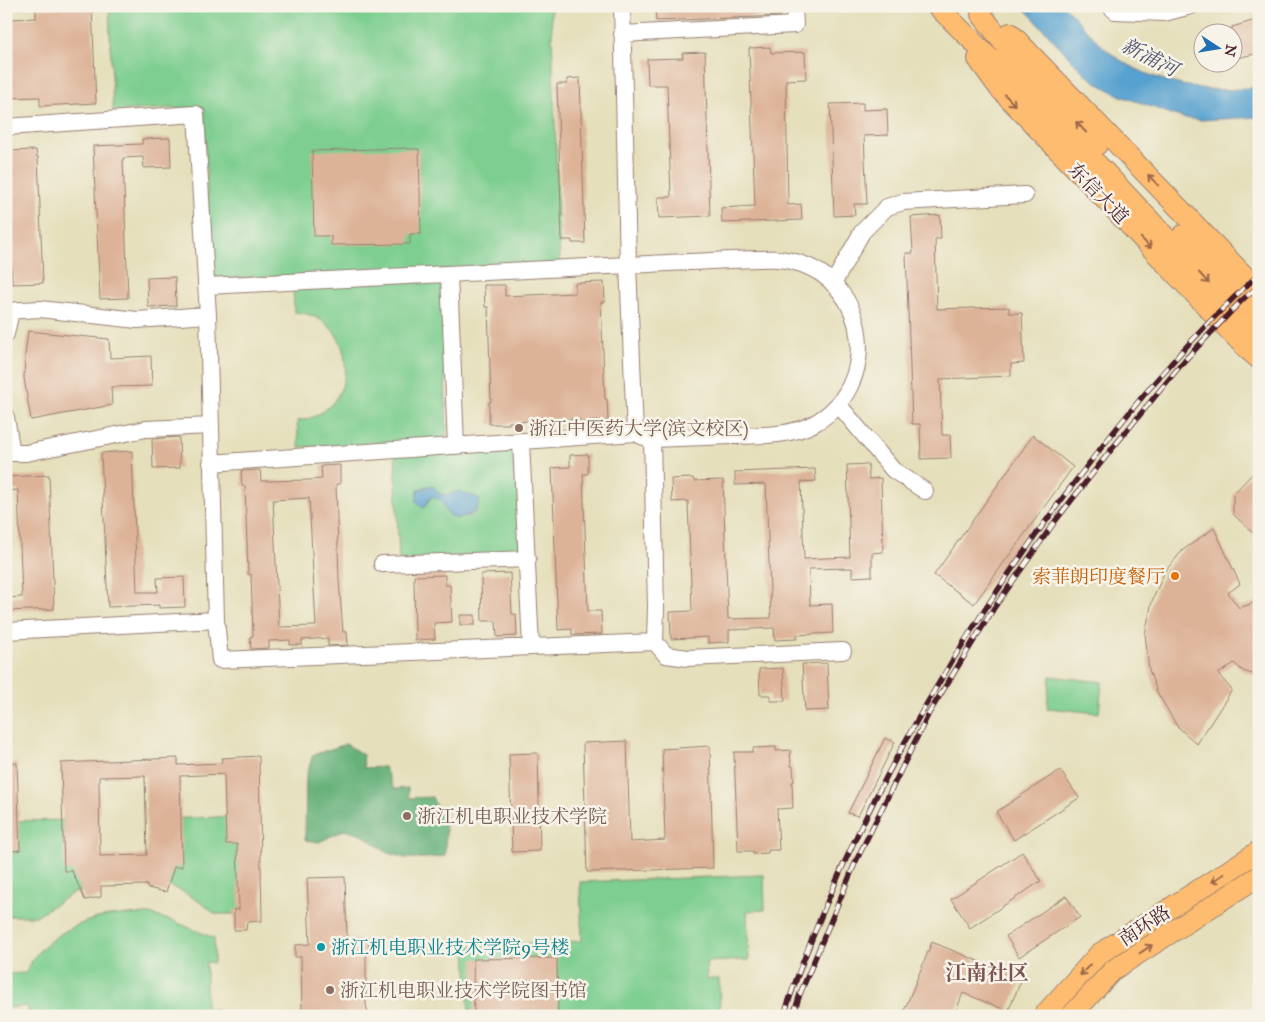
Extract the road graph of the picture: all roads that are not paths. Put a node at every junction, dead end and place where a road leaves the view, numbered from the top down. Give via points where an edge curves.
1 (622, 6) edge
2 (794, 6) edge
3 (1110, 6) edge
4 (1191, 6) edge
5 (977, 10) edge
6 (943, 12) edge
7 (622, 34) junction
8 (6, 127) edge
9 (1025, 196) dead end
10 (628, 265) junction
11 (449, 274) junction
12 (833, 284) junction
13 (206, 286) junction
14 (1259, 291) edge
15 (9, 311) edge
16 (208, 315) junction
17 (1259, 315) edge
18 (6, 334) edge
19 (1259, 337) edge
20 (1259, 359) edge
21 (838, 404) junction
22 (6, 417) edge
23 (210, 426) junction
24 (635, 433) junction
25 (652, 439) junction
26 (521, 442) junction
27 (456, 446) junction
28 (9, 453) edge
29 (211, 464) junction
30 (925, 491) dead end
31 (528, 559) junction
32 (382, 564) dead end
33 (216, 620) junction
34 (6, 630) edge
35 (655, 642) junction
36 (531, 647) junction
37 (843, 651) dead end
38 (1259, 851) edge
39 (1259, 876) edge
40 (1043, 1016) edge
41 (1071, 1016) edge

1 - 7 street
2 - 7 street via 794,26
3 - 4 street via 1115,11 1164,13
14 -> 5 main road, 东信大道 via 1009,32
17 -> 5 main road, 东信大道 via 1015,58
6 -> 19 main road, 东信大道 via 1104,171
6 -> 20 main road, 东信大道 via 998,88
7 - 10 street
8 - 13 street via 196,114
9 - 12 street via 903,202 887,207 862,232
10 - 11 street
10 - 12 street via 782,259 807,266
10 - 24 street
11 - 13 street
11 - 27 street
12 - 21 street via 852,311 859,336 854,375
13 - 16 street
15 - 16 street via 40,309 137,320
15 - 18 street
16 - 23 street
21 - 25 street via 813,424 788,433
21 - 30 street via 893,470
22 - 28 street
23 - 28 street via 146,429 26,453
23 - 29 street
24 - 25 street
24 - 26 street
25 - 35 street
26 - 27 street
26 - 31 street
27 - 29 street
29 - 33 street
31 - 32 street
31 - 36 street
33 - 34 street
33 - 36 street via 220,660
35 - 36 street
35 - 37 street via 666,655 688,658
38 -> 40 main road, 南环路 via 1099,954
41 -> 39 main road, 南环路 via 1113,970

